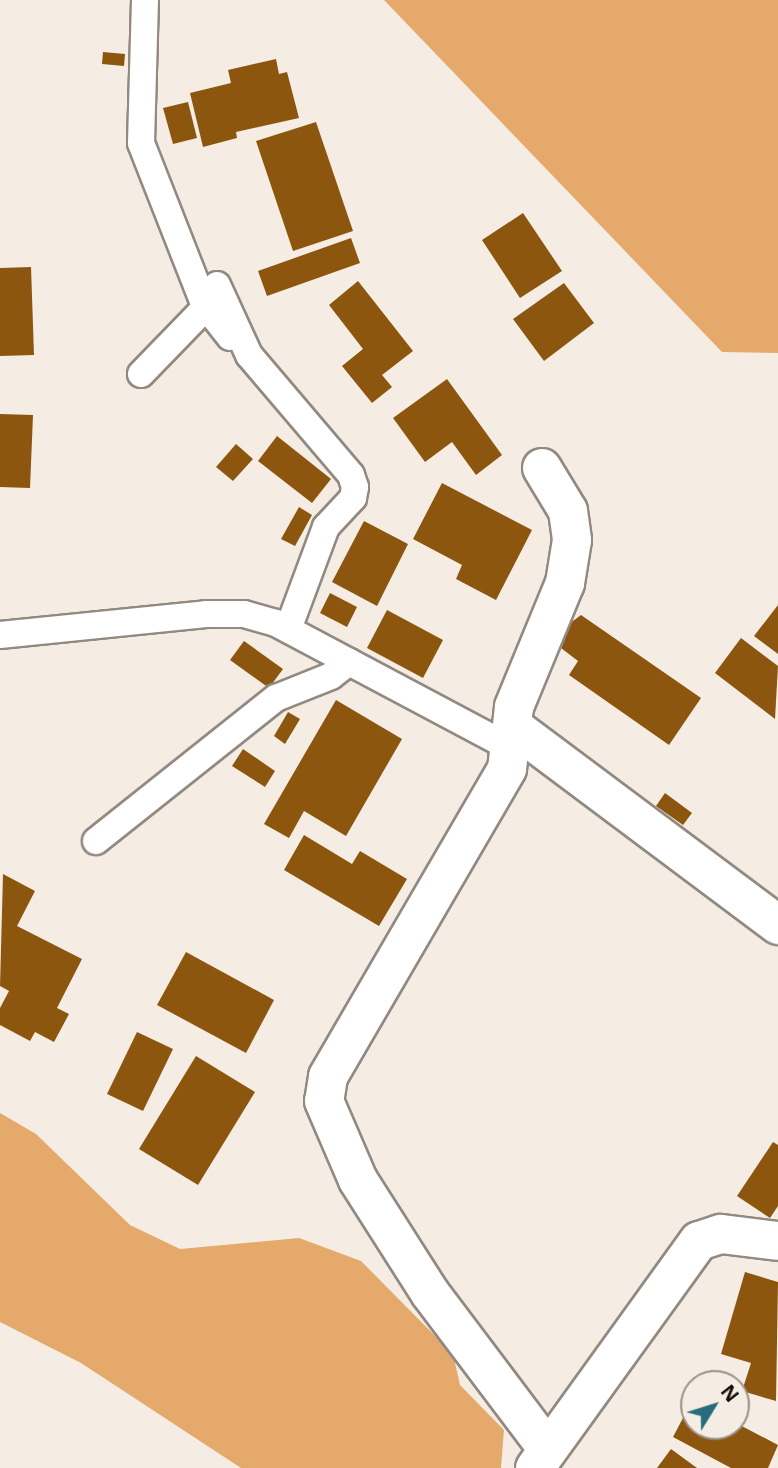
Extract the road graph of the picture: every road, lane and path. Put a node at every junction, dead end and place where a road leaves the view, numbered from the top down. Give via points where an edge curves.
1 (145, 0) edge
2 (212, 296) junction
3 (141, 374) dead end
4 (542, 468) dead end
5 (288, 629) junction
6 (0, 635) edge
7 (349, 662) junction
8 (513, 738) junction
9 (96, 841) dead end
10 (778, 925) edge
11 (778, 1241) edge
12 (541, 1458) edge

1 - 2 lane via 141,144
2 - 3 lane
2 - 5 lane via 249,355 351,475 355,487 353,498 326,527
4 - 8 street via 568,511 572,540 565,583 514,707
5 - 6 lane via 244,614 206,614
5 - 7 lane
7 - 8 lane
7 - 9 lane via 331,676 276,698
8 - 10 street
8 - 12 street via 507,769 328,1077 324,1101 358,1180
11 - 12 street via 721,1234 699,1241

